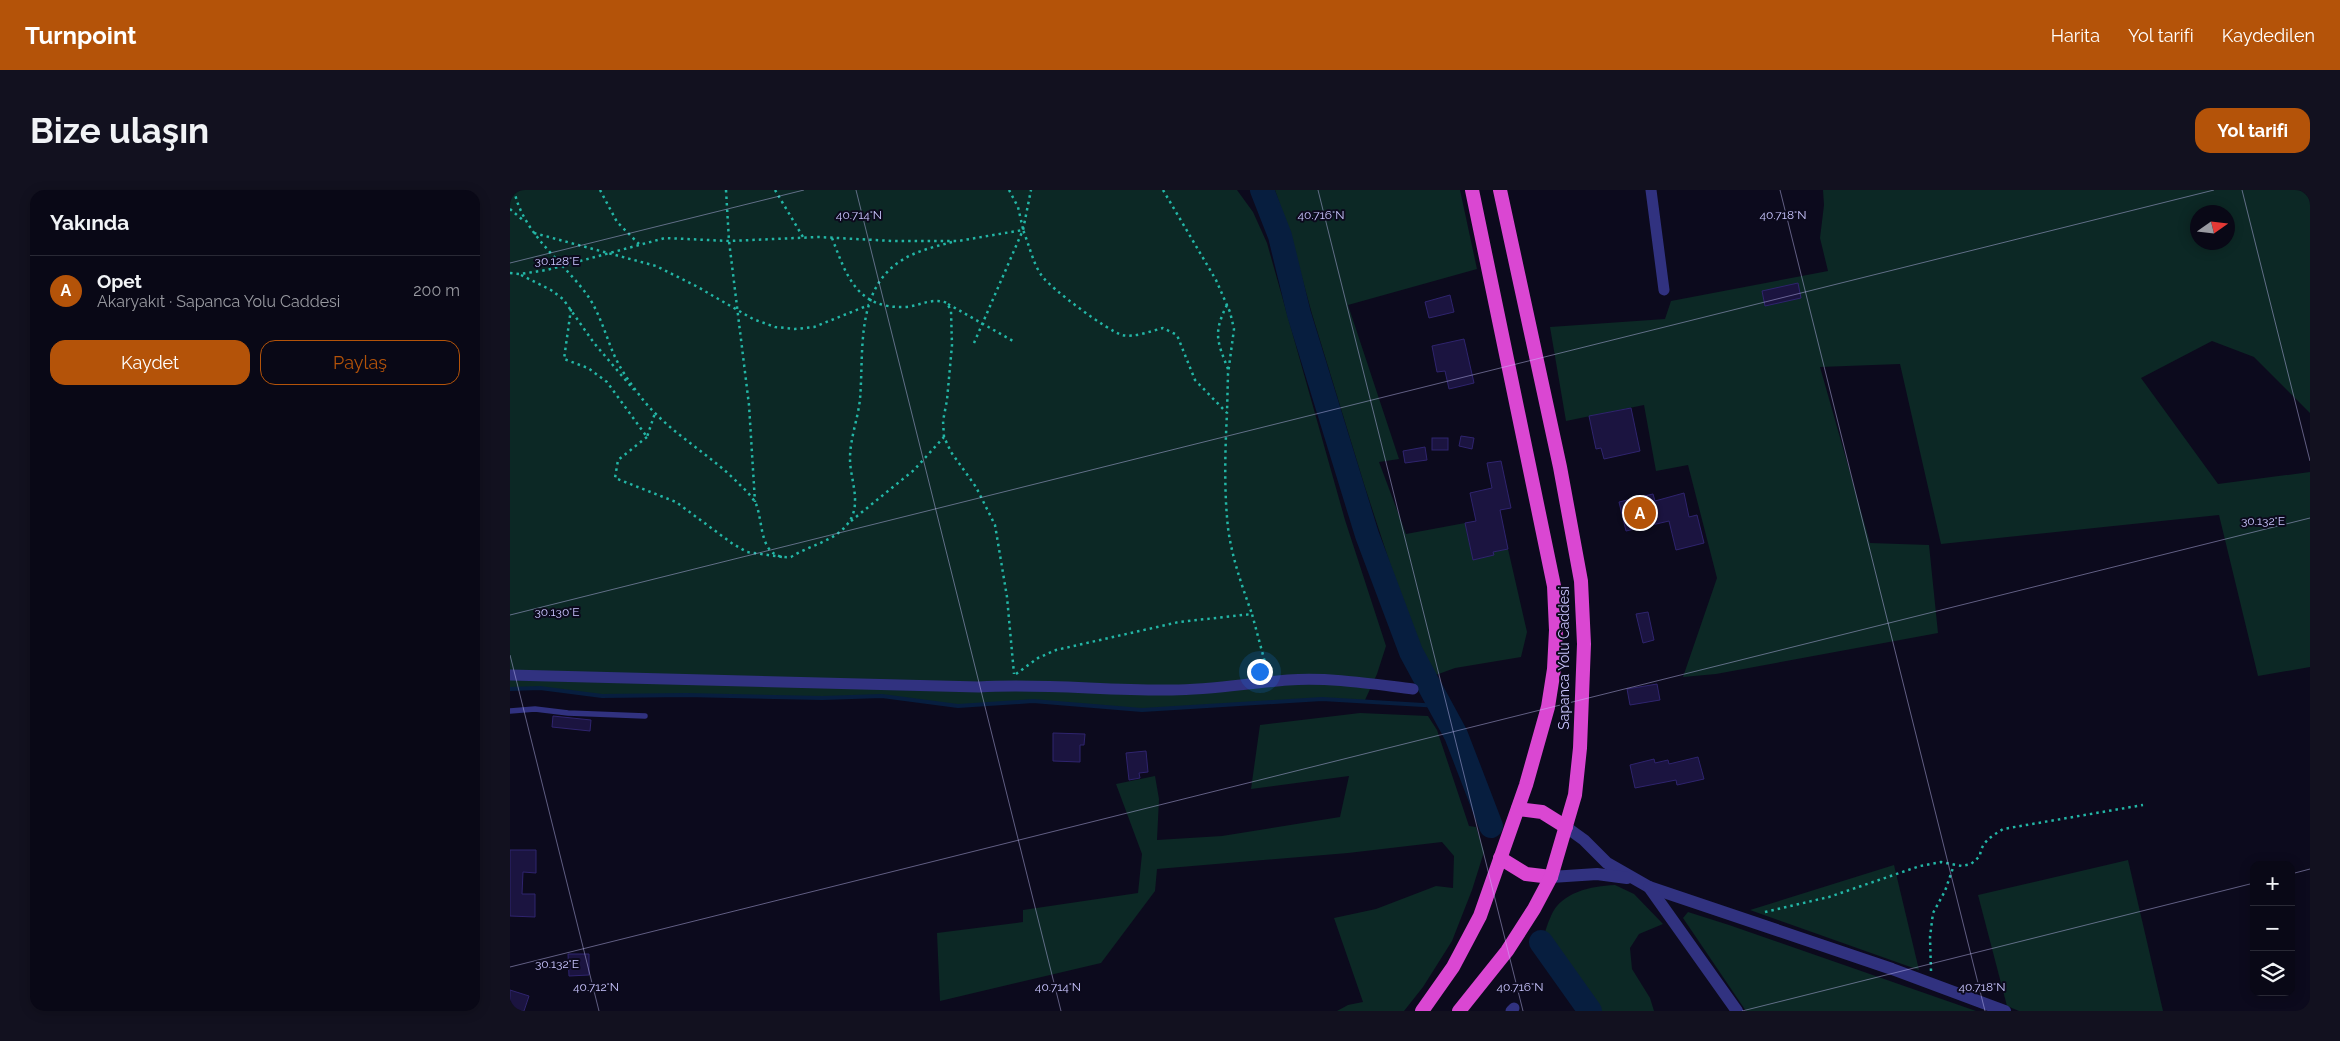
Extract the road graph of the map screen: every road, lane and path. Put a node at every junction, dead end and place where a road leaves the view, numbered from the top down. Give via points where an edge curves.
1 (514, 190) edge
2 (600, 190) edge
3 (726, 190) edge
4 (775, 190) edge
5 (1009, 190) edge
6 (1032, 190) edge
7 (1163, 190) edge
8 (1472, 190) edge
9 (1500, 190) edge
10 (1651, 190) edge
11 (510, 209) edge
12 (526, 223) junction
13 (1023, 230) junction
14 (532, 232) junction
15 (803, 237) junction
16 (832, 238) junction
17 (730, 241) junction
18 (958, 241) junction
19 (639, 244) junction
20 (608, 252) junction
21 (563, 266) junction
22 (520, 274) junction
23 (510, 275) edge
24 (1664, 290) dead end
25 (871, 300) junction
26 (947, 303) junction
27 (869, 305) junction
28 (1227, 305) junction
29 (571, 309) junction
30 (738, 311) junction
31 (983, 324) junction
32 (1012, 341) dead end
33 (974, 343) dead end
34 (1229, 370) junction
35 (644, 401) junction
36 (1227, 413) junction
37 (656, 414) junction
38 (647, 437) junction
39 (944, 437) junction
40 (756, 504) junction
41 (849, 522) junction
42 (785, 557) junction
43 (1252, 614) junction
44 (510, 674) edge
45 (1270, 683) junction
46 (1413, 688) dead end
47 (510, 711) edge
48 (646, 716) dead end
49 (2142, 805) dead end
50 (1518, 809) junction
51 (1566, 828) junction
52 (1500, 858) junction
53 (1954, 865) junction
54 (1551, 877) junction
55 (1632, 878) junction
56 (1649, 887) junction
57 (1739, 918) junction
58 (1932, 984) junction
59 (1422, 1011) edge
60 (1459, 1011) edge
61 (1737, 1011) edge
62 (2004, 1011) edge

1 - 12 path
2 - 19 path via 617,222
3 - 17 path
4 - 15 path
5 - 13 path via 1018,207
6 - 13 path
7 - 28 path via 1216,280
8 - 50 highway, Sapanca Yolu Caddesi via 1554,586 1556,630 1548,708
9 - 51 highway, Sapanca Yolu Caddesi via 1560,466 1581,581 1584,644 1580,748 1575,795
10 - 24 street
11 - 12 path
12 - 14 path
13 - 18 path
13 - 31 path
13 - 36 path via 1042,276 1064,297 1121,335 1131,336 1163,328 1177,335 1195,380
14 - 20 path
14 - 21 path
15 - 16 path
15 - 17 path
16 - 18 path
16 - 25 path via 854,287
17 - 19 path via 665,238
17 - 30 path
18 - 25 path via 912,255 898,263 885,276
19 - 20 path
20 - 21 path
20 - 30 path via 656,266
21 - 22 path
21 - 35 path via 595,307 613,352
22 - 23 path
22 - 29 path via 551,290
25 - 26 path via 904,307 939,300
25 - 27 path
26 - 31 path
26 - 39 path via 951,311 952,345
27 - 30 path via 814,327 795,329 775,327
27 - 41 path via 864,327 859,408 850,459 855,504
28 - 34 path via 1234,329
28 - 34 path via 1216,334
29 - 35 path via 594,343
29 - 38 path via 564,358 588,368 607,382
30 - 40 path
31 - 32 path
31 - 33 path
34 - 36 path
35 - 37 path
36 - 43 path via 1225,494 1228,530 1237,571
37 - 38 path
37 - 40 path via 691,445 724,468
38 - 42 path via 618,460 615,478 676,502 747,552
39 - 41 path via 914,470
39 - 43 path via 976,487 995,525 1007,597 1014,675 1056,650 1179,622
40 - 42 path via 764,541 776,554
41 - 42 path via 836,534 792,557
43 - 45 path
44 - 45 street via 979,687 1031,685 1114,690 1174,690
45 - 46 street via 1332,680
47 - 48 lane via 535,709
49 - 53 path via 2003,829 1981,847 1980,856 1972,864
50 - 51 highway via 1542,812
50 - 52 highway, Sapanca Yolu Caddesi
51 - 54 highway, Sapanca Yolu Caddesi
51 - 55 street via 1584,840 1607,863
52 - 54 highway via 1526,874
52 - 59 highway, Sapanca Yolu Caddesi via 1480,916 1453,967
53 - 57 path via 1941,862 1920,866 1828,897
53 - 58 path via 1933,912 1930,937
54 - 55 street via 1598,874
54 - 60 highway, Sapanca Yolu Caddesi via 1507,950
55 - 56 street
56 - 57 street
56 - 61 street
57 - 58 street
58 - 62 street

